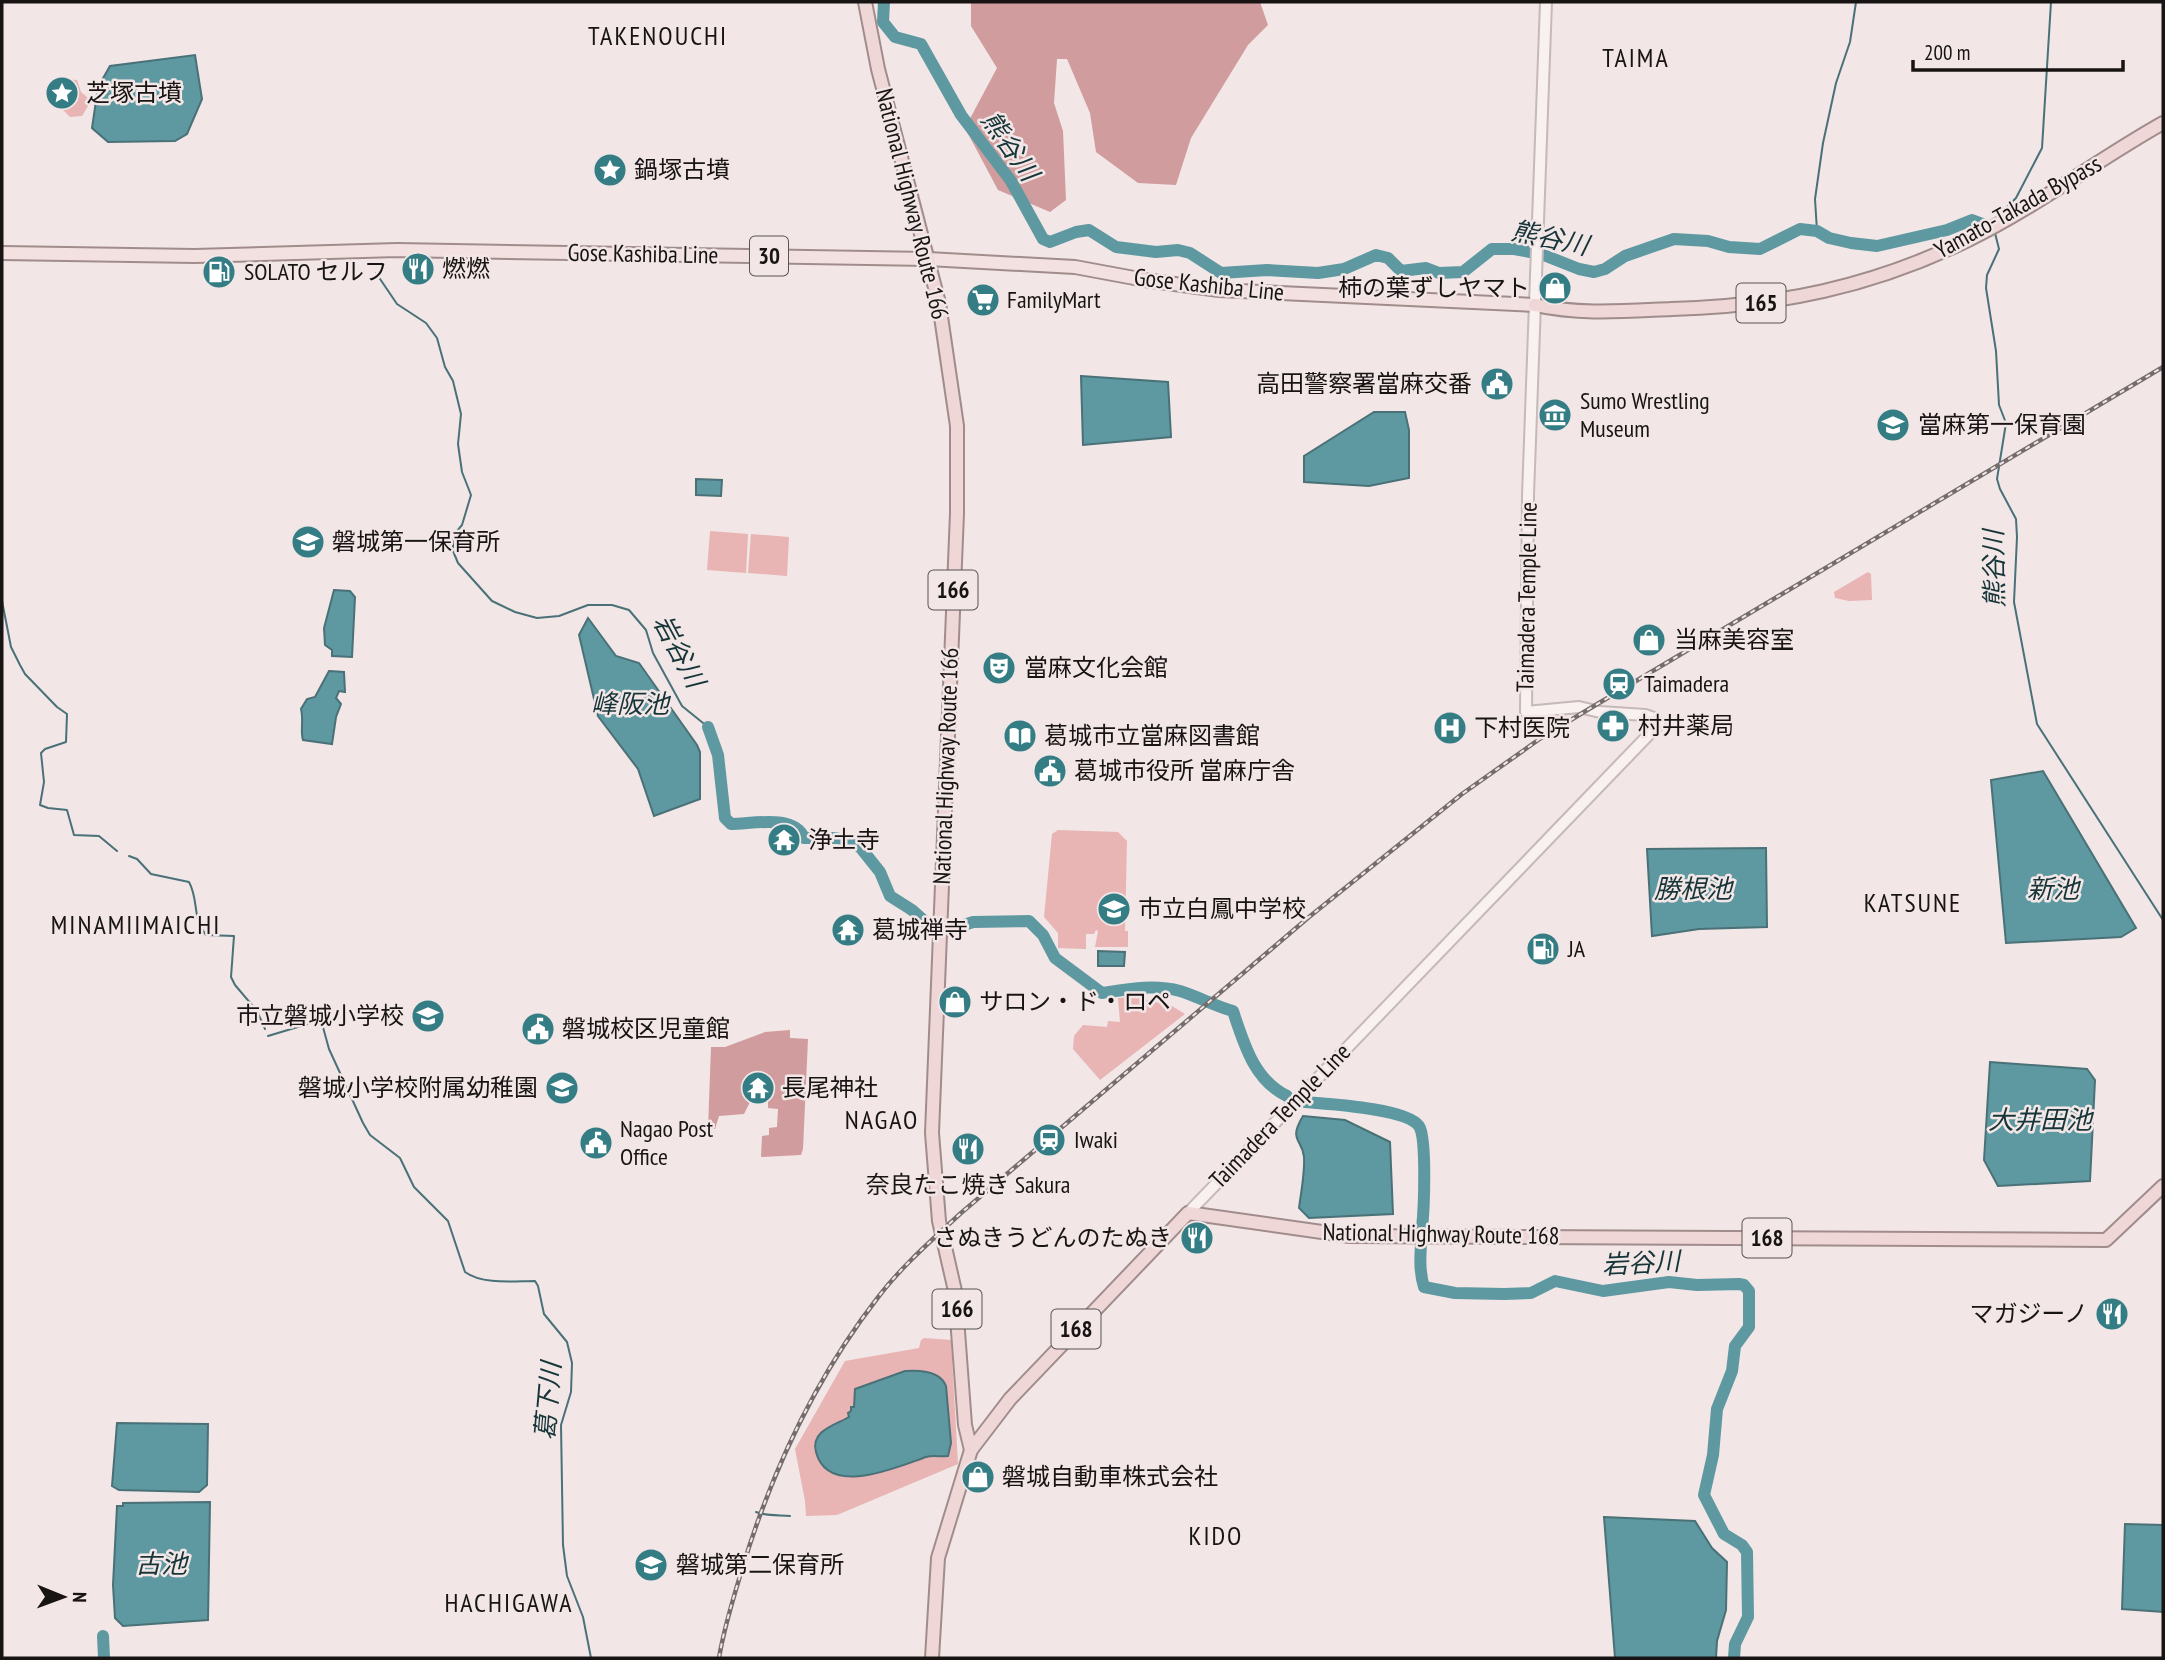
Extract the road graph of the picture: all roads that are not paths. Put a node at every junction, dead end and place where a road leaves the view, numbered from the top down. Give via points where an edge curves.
1 (864, 2) edge
2 (1546, 2) edge
3 (2163, 123) edge
4 (2, 253) edge
5 (928, 259) junction
6 (1535, 305) junction
7 (2163, 1186) edge
8 (1188, 1213) junction
9 (971, 1450) junction
10 (932, 1658) edge

1 - 5 highway, National Highway Route 166 / 166
2 - 6 main road, Taimadera Temple Line
3 - 6 highway, Yamato-Takada Bypass / 165 via 1977,236 1896,270 1807,296 1760,304 1597,312
4 - 5 main road, Gose Kashiba Line / 30 via 195,256 409,250
5 - 6 main road, Gose Kashiba Line / 30 via 1075,267 1210,289
5 - 9 highway, National Highway Route 166 / 166 via 955,407 958,474 933,1169 955,1292 965,1426
6 - 8 main road, Taimadera Temple Line via 1526,712 1579,707 1645,715 1659,724
7 - 8 highway, National Highway Route 168 / 168 via 2106,1240 1350,1236
8 - 9 highway, 168 via 1019,1389
9 - 10 highway, National Highway Route 166 / 166 via 938,1558

